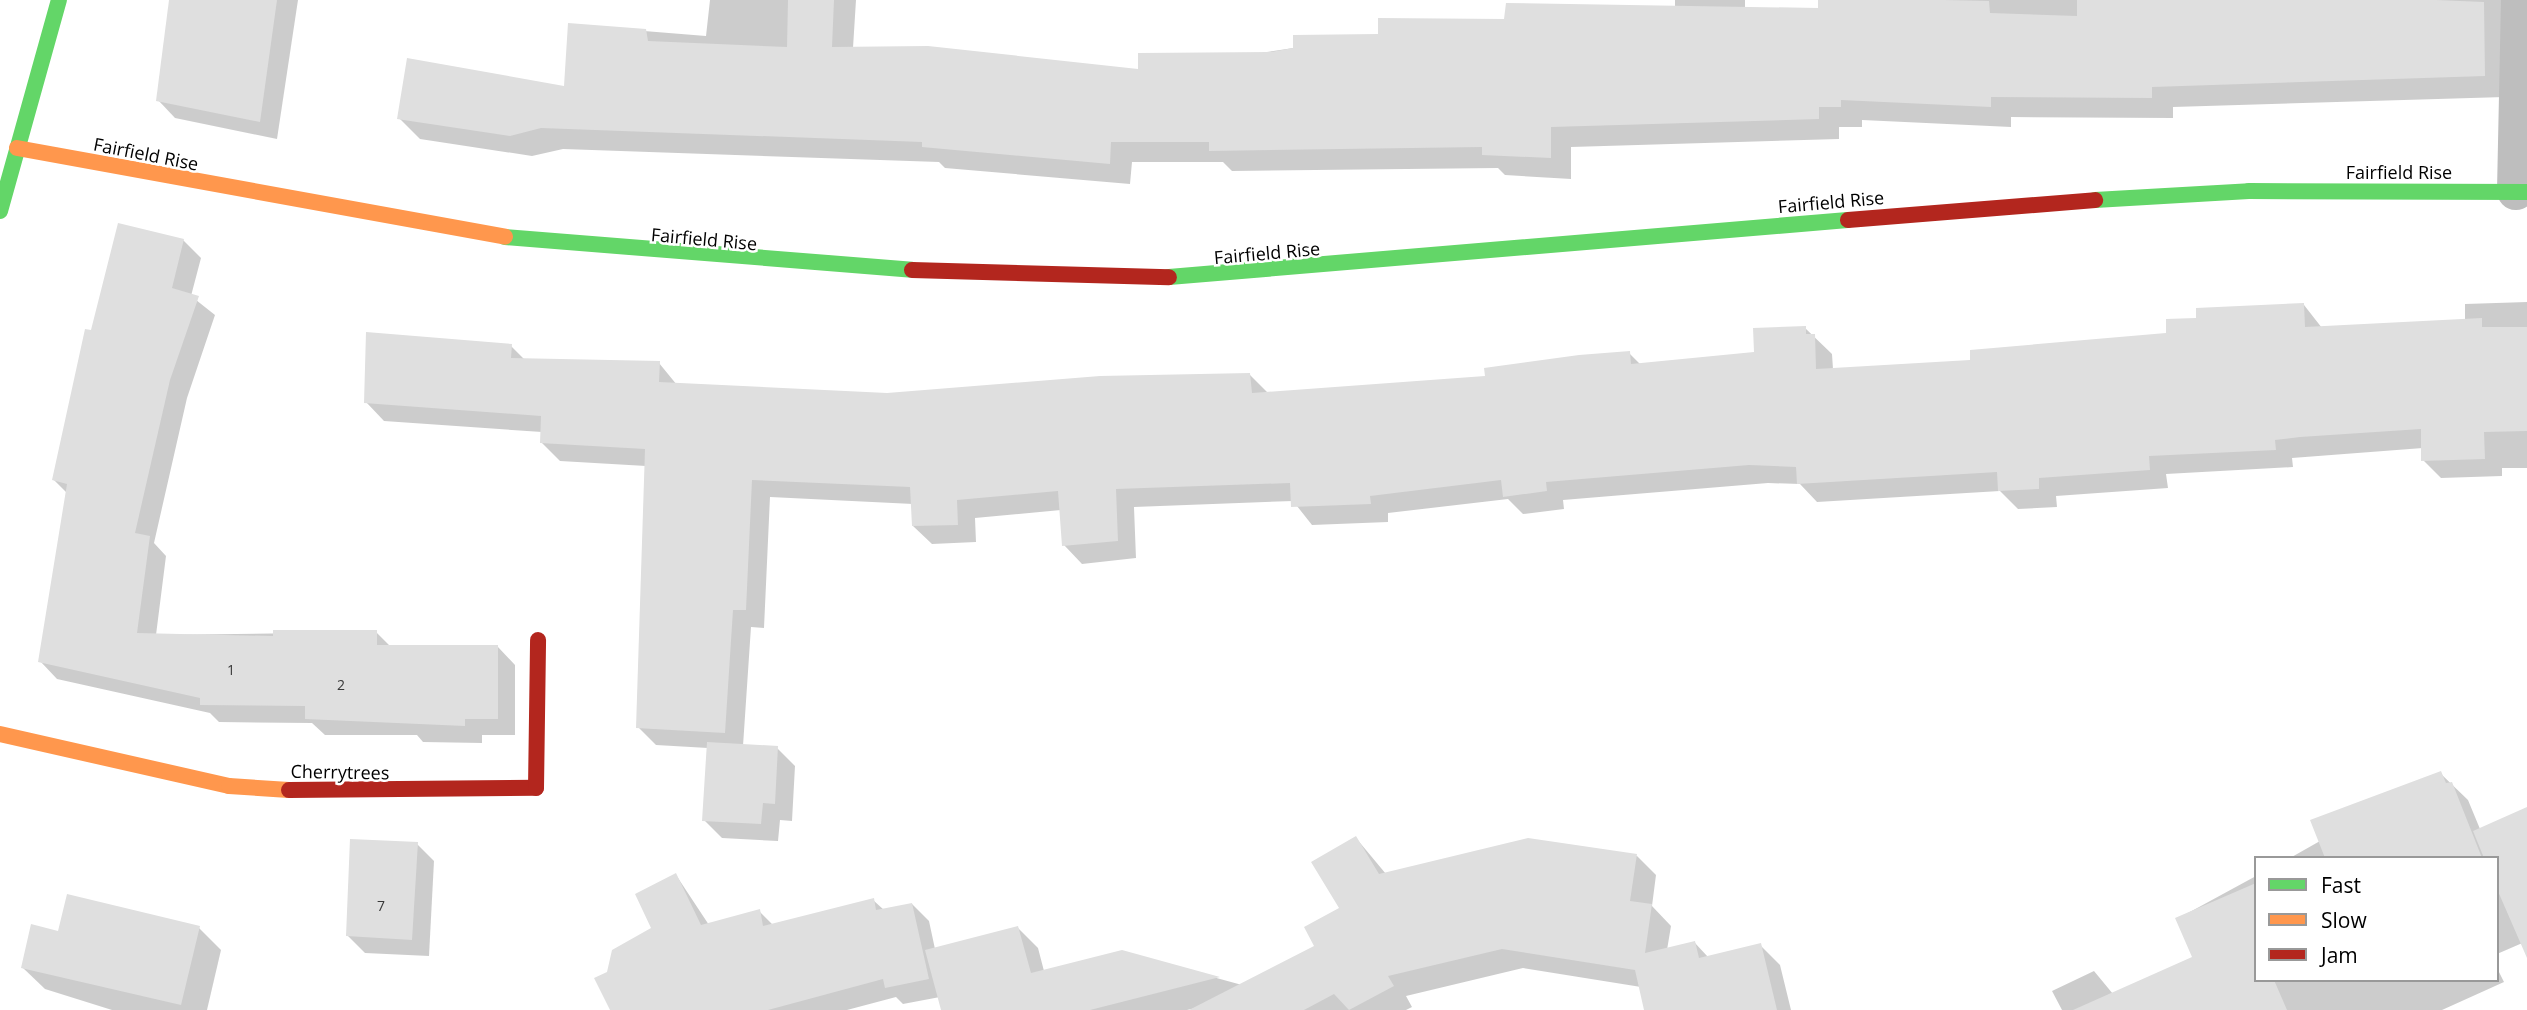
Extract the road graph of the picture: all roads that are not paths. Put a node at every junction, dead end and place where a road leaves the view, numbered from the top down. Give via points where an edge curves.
1 (58, 0) edge
2 (2521, 0) edge
3 (17, 148) junction
4 (2522, 191) edge
5 (0, 211) edge
6 (538, 640) dead end
7 (0, 734) edge

1 - 3 street
2 - 4 street
3 - 4 street, Fairfield Rise via 419,226 587,248 1024,277 1213,277 2000,206 2249,191
3 - 5 street
6 - 7 street, Cherrytrees via 536,788 343,794 229,786

